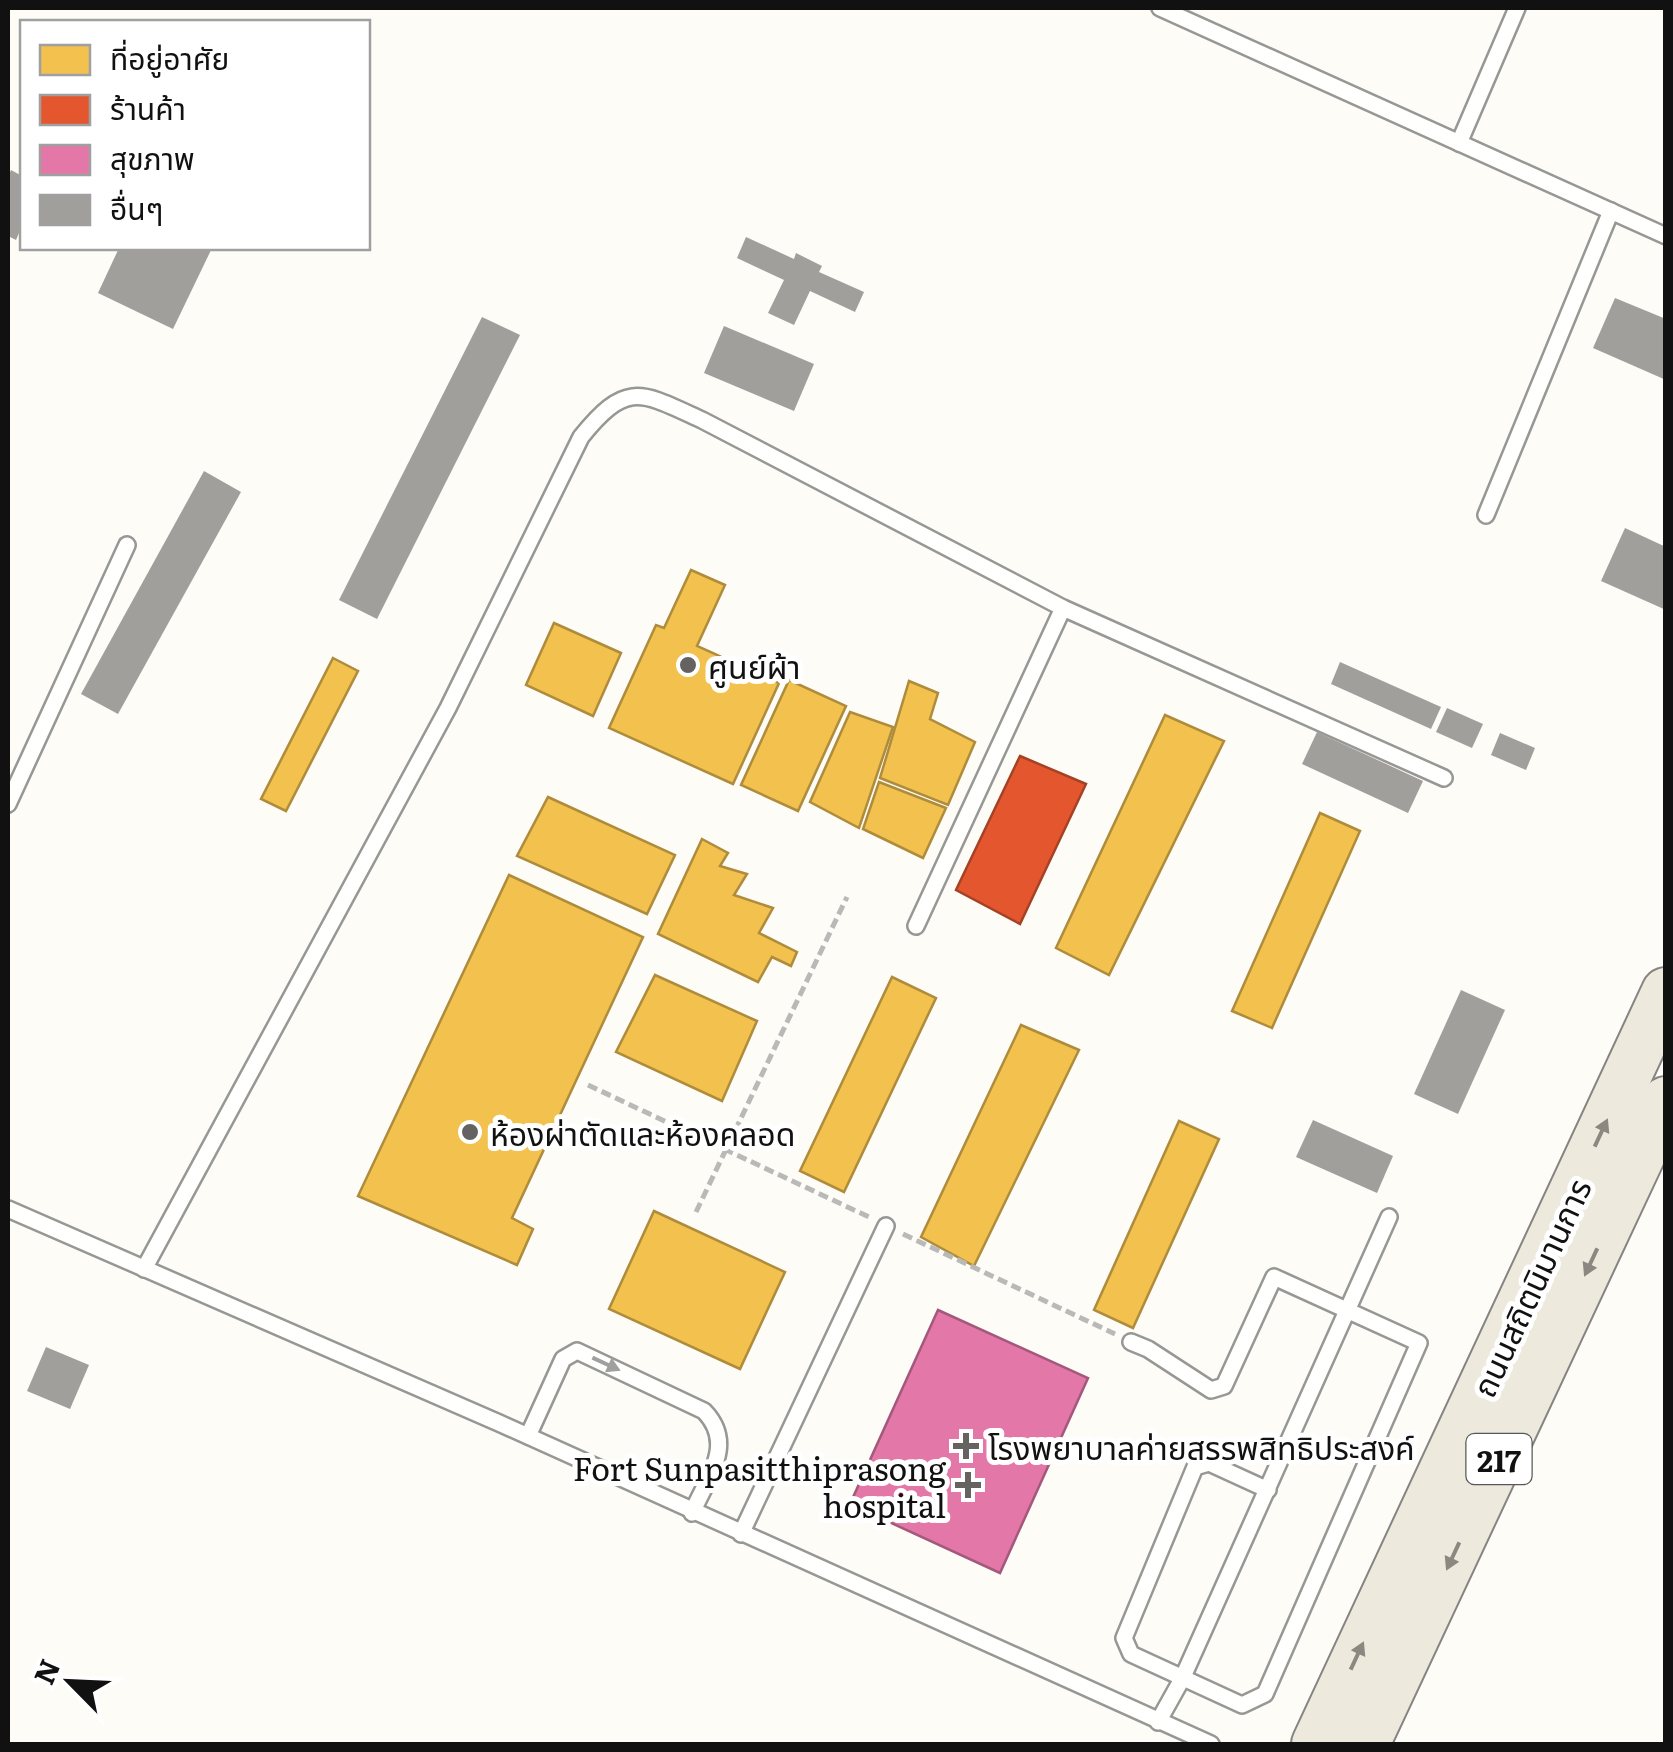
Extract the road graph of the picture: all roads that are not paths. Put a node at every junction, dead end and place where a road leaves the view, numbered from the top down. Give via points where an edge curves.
1 (1160, 8) edge
2 (1518, 8) edge
3 (1459, 142) junction
4 (1611, 211) junction
5 (1666, 236) edge
6 (1486, 515) dead end
7 (127, 545) dead end
8 (1062, 608) junction
9 (1444, 778) dead end
10 (8, 804) edge
11 (916, 926) dead end
12 (1666, 992) edge
13 (1666, 1101) edge
14 (8, 1210) edge
15 (1388, 1217) dead end
16 (886, 1226) road end
17 (144, 1268) junction
18 (1347, 1310) junction
19 (1131, 1342) road end
20 (528, 1436) junction
21 (1268, 1490) junction
22 (692, 1513) junction
23 (741, 1534) junction
24 (1182, 1680) junction
25 (1158, 1722) junction
26 (1211, 1744) edge
27 (1316, 1744) edge
28 (1365, 1744) edge

1 - 3 lane
2 - 3 lane
3 - 4 lane
4 - 5 lane
4 - 6 lane
7 - 10 lane
8 - 9 lane
8 - 11 lane
8 - 17 lane via 658,400 626,396 606,407 581,437 448,708
27 -> 12 main road, ถนนสถิตนิมานการ / 217
13 -> 28 main road, ถนนสถิตนิมานการ / 217
14 - 17 lane
15 - 18 lane
16 - 23 lane
17 - 20 lane
18 - 19 lane via 1274,1277 1224,1386 1211,1390
18 - 21 lane
18 - 24 lane via 1419,1343 1265,1694 1242,1704
20 - 22 lane
20 -> 22 lane via 562,1360 577,1351 704,1411 718,1425 722,1445
21 - 24 lane
21 - 24 lane via 1210,1463 1195,1466 1124,1638 1131,1654
22 - 23 lane
23 - 25 lane
24 - 25 lane
25 - 26 lane

